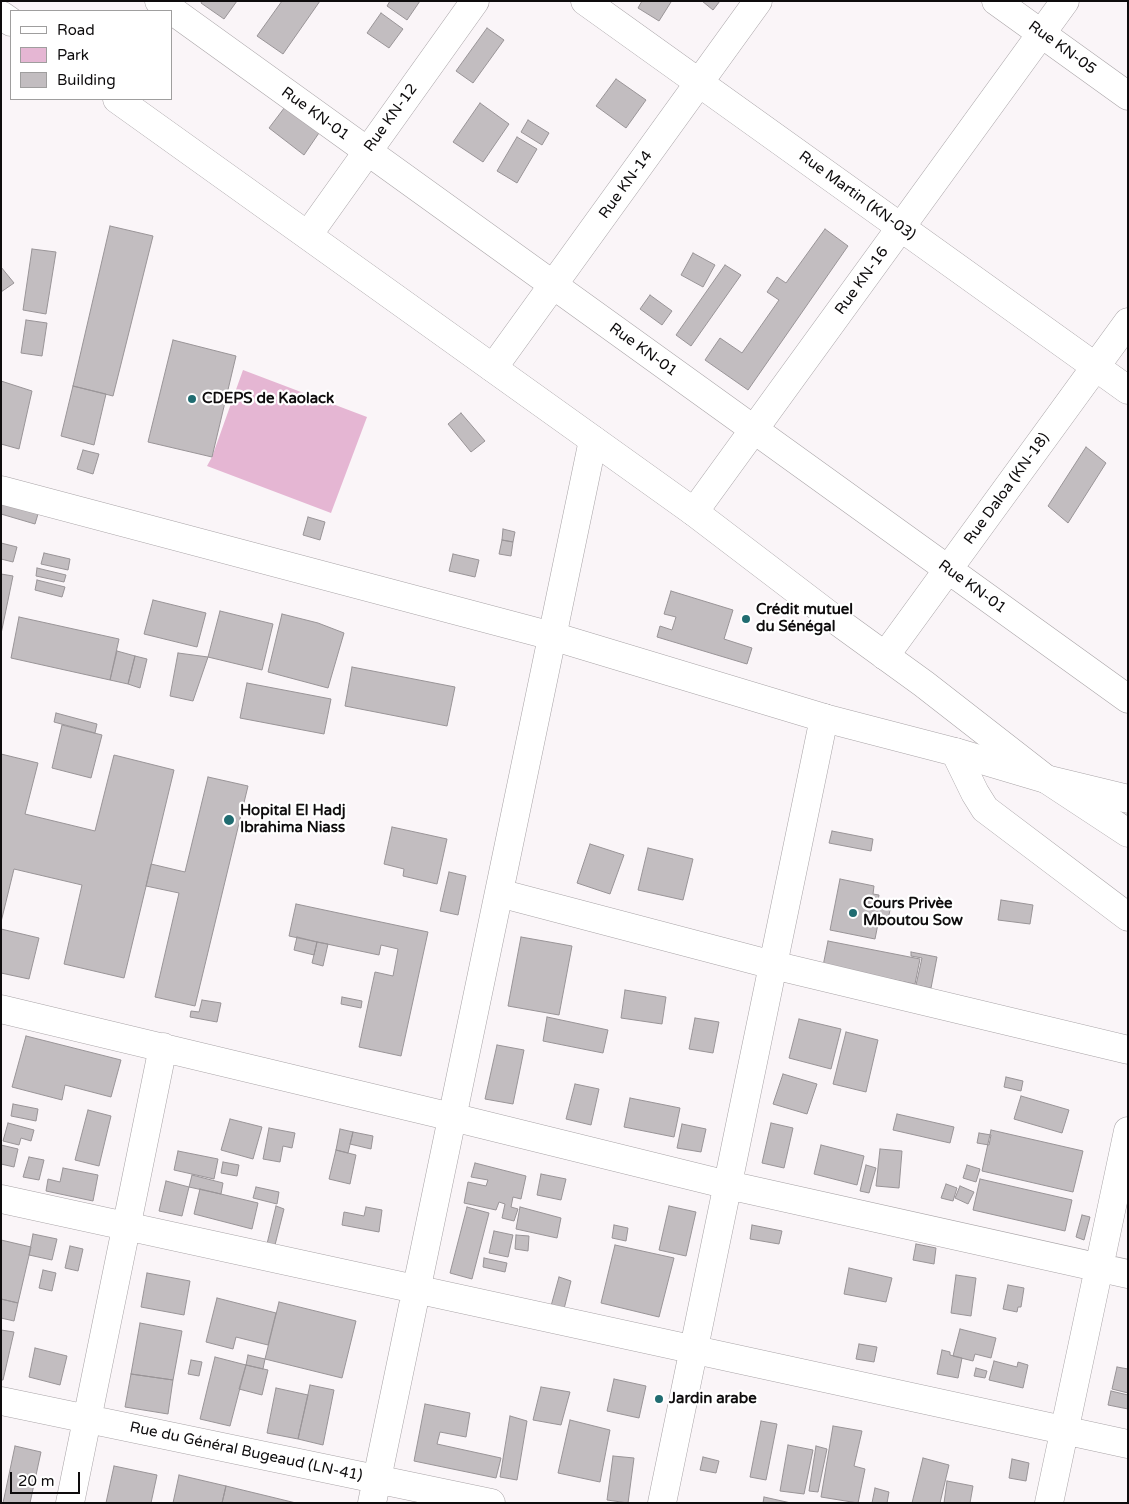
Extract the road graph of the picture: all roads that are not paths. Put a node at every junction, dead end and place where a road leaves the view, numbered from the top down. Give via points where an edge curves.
1 (159, 1) edge
2 (475, 1) edge
3 (585, 1) edge
4 (758, 1) edge
5 (996, 1) edge
6 (1066, 1) edge
7 (171, 10) edge
8 (172, 10) edge
9 (1042, 34) junction
10 (699, 83) junction
11 (1128, 96) edge
12 (118, 100) edge
13 (367, 152) junction
14 (901, 228) junction
15 (308, 235) junction
16 (553, 285) junction
17 (1128, 322) edge
18 (1095, 367) junction
19 (493, 368) junction
20 (1128, 390) edge
21 (754, 430) junction
22 (593, 440) junction
23 (1, 490) edge
24 (694, 512) junction
25 (948, 570) junction
26 (552, 636) junction
27 (885, 656) junction
28 (1128, 699) edge
29 (824, 718) junction
30 (955, 752) junction
31 (1046, 779) junction
32 (1128, 799) edge
33 (1128, 833) edge
34 (499, 893) junction
35 (1128, 917) edge
36 (773, 965) junction
37 (1, 1009) edge
38 (163, 1048) junction
39 (1128, 1050) edge
40 (452, 1117) junction
41 (1128, 1131) edge
42 (728, 1185) junction
43 (1, 1199) edge
44 (127, 1226) junction
45 (1099, 1267) junction
46 (1128, 1274) edge
47 (417, 1289) junction
48 (694, 1350) junction
49 (1, 1401) edge
50 (87, 1419) junction
51 (1065, 1430) junction
52 (1128, 1444) edge
53 (375, 1491) edge
54 (70, 1503) edge
55 (492, 1503) edge
56 (662, 1503) edge
57 (1049, 1503) edge

1 - 7 street, Rue KN-01
2 - 13 street, Rue KN-12
3 - 10 street, Rue Martin (KN-03)
4 - 10 street, Rue KN-14
5 - 9 street, Rue KN-05
6 - 9 street, Rue KN-16
8 - 13 street, Rue KN-01
9 - 11 street, Rue KN-05
9 - 14 street, Rue KN-16
10 - 14 street, Rue Martin (KN-03)
10 - 16 street, Rue KN-14
12 - 15 street
13 - 15 street, Rue KN-12
13 - 16 street, Rue KN-01
14 - 18 street, Rue Martin (KN-03)
14 - 21 street, Rue KN-16
15 - 19 street
16 - 19 street, Rue KN-14
16 - 21 street, Rue KN-01
17 - 18 street, Rue Daloa (KN-18)
18 - 20 street, Rue Martin (KN-03)
18 - 25 street, Rue Daloa (KN-18)
19 - 22 street
21 - 24 street, Rue KN-16
21 - 25 street, Rue KN-01
22 - 24 street
22 - 26 street
23 - 26 street
24 - 27 street
25 - 27 street, Rue Daloa (KN-18)
25 - 28 street, Rue KN-01
26 - 29 street
26 - 34 street
27 - 31 street
29 - 30 street
29 - 36 street
30 - 31 street
30 - 35 street via 985,808
31 - 32 street
31 - 33 street
34 - 36 street
34 - 40 street
36 - 39 street
36 - 42 street
37 - 38 street
38 - 40 street
38 - 44 street
40 - 42 street
40 - 47 street
41 - 45 street
42 - 45 street
42 - 48 street
43 - 44 street
44 - 47 street
44 - 50 street
45 - 46 street
45 - 51 street
47 - 48 street
47 - 53 street
48 - 51 street
48 - 56 street
49 - 50 street, Rue du Général Bugeaud (LN-41)
50 - 53 street, Rue du Général Bugeaud (LN-41)
50 - 54 street
51 - 52 street
51 - 57 street
53 - 55 street, Rue du Général Bugeaud (LN-41)

